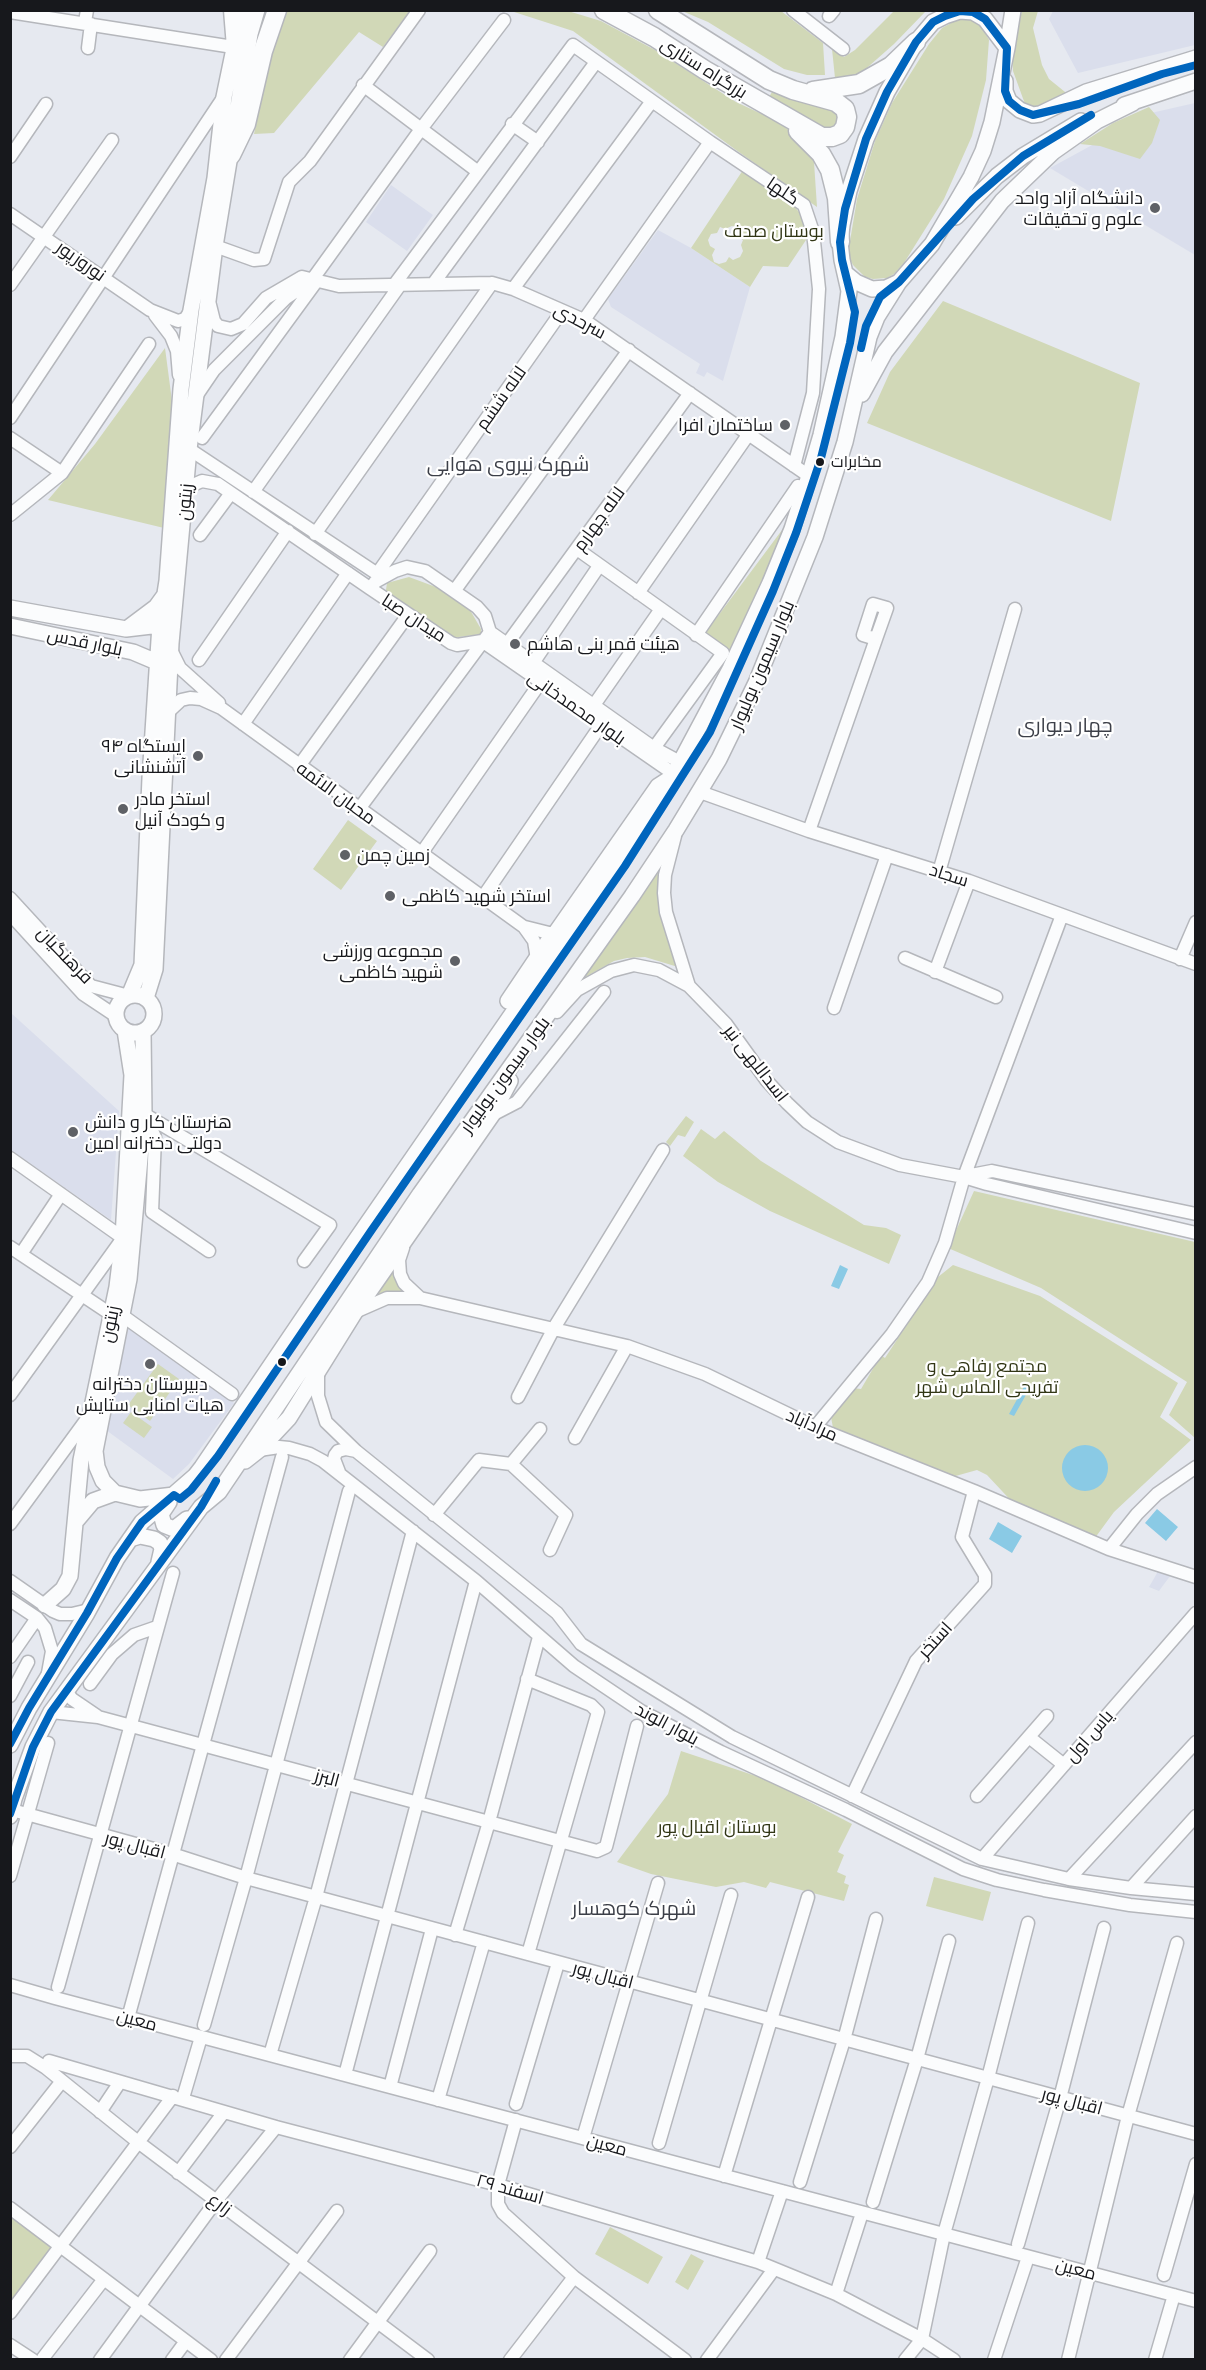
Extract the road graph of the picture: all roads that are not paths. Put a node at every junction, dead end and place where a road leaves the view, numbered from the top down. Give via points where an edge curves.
1 (230, 10) edge
2 (242, 10) edge
3 (257, 10) edge
4 (278, 10) edge
5 (419, 10) edge
6 (604, 10) edge
7 (658, 10) edge
8 (793, 10) edge
9 (950, 10) edge
10 (1013, 10) edge
11 (10, 12) edge
12 (88, 19) edge
13 (504, 20) dead end
14 (933, 22) junction
15 (916, 42) junction
16 (233, 47) junction
17 (88, 48) dead end
18 (1007, 48) junction
19 (843, 49) dead end
20 (1196, 58) edge
21 (596, 62) junction
22 (1005, 68) junction
23 (1196, 81) edge
24 (363, 85) junction
25 (793, 90) junction
26 (224, 97) junction
27 (652, 101) junction
28 (1133, 103) junction
29 (46, 104) dead end
30 (764, 104) junction
31 (512, 124) junction
32 (421, 129) junction
33 (112, 140) dead end
34 (538, 142) junction
35 (710, 142) junction
36 (231, 155) junction
37 (10, 157) edge
38 (477, 171) junction
39 (10, 214) edge
40 (44, 235) junction
41 (840, 242) junction
42 (932, 244) junction
43 (216, 246) junction
44 (845, 273) junction
45 (103, 277) junction
46 (314, 281) junction
47 (899, 282) junction
48 (492, 283) junction
49 (433, 284) junction
50 (10, 285) edge
51 (397, 285) junction
52 (513, 289) junction
53 (209, 297) junction
54 (150, 310) junction
55 (191, 310) junction
56 (562, 310) junction
57 (584, 320) junction
58 (149, 344) dead end
59 (629, 350) junction
60 (181, 389) junction
61 (690, 393) junction
62 (195, 398) junction
63 (10, 418) edge
64 (748, 435) junction
65 (10, 438) edge
66 (202, 438) dead end
67 (845, 442) junction
68 (189, 449) junction
69 (794, 466) junction
70 (62, 472) junction
71 (231, 477) junction
72 (804, 481) junction
73 (186, 488) junction
74 (227, 491) junction
75 (253, 492) junction
76 (10, 516) edge
77 (288, 531) junction
78 (315, 534) junction
79 (200, 535) dead end
80 (577, 549) junction
81 (599, 566) junction
82 (348, 573) junction
83 (380, 576) junction
84 (371, 589) junction
85 (455, 590) junction
86 (638, 593) junction
87 (165, 596) junction
88 (10, 608) edge
89 (661, 609) junction
90 (1015, 609) dead end
91 (408, 615) junction
92 (10, 626) edge
93 (167, 626) junction
94 (126, 629) junction
95 (696, 636) junction
96 (486, 637) junction
97 (876, 639) dead end
98 (171, 643) junction
99 (507, 644) junction
100 (133, 651) junction
101 (200, 660) dead end
102 (159, 663) junction
103 (533, 663) junction
104 (540, 683) junction
105 (594, 705) junction
106 (167, 713) junction
107 (240, 722) junction
108 (601, 725) junction
109 (654, 748) junction
110 (300, 766) junction
111 (677, 768) junction
112 (157, 778) junction
113 (700, 792) junction
114 (359, 809) junction
115 (676, 830) junction
116 (809, 831) junction
117 (422, 854) junction
118 (887, 855) junction
119 (939, 872) junction
120 (969, 881) junction
121 (483, 897) junction
122 (10, 898) edge
123 (10, 914) edge
124 (1062, 915) junction
125 (1196, 922) edge
126 (524, 927) junction
127 (561, 934) junction
128 (905, 958) dead end
129 (537, 959) junction
130 (1180, 959) junction
131 (1196, 964) edge
132 (935, 972) junction
133 (689, 986) junction
134 (604, 992) dead end
135 (129, 996) junction
136 (996, 997) dead end
137 (147, 998) junction
138 (834, 1008) dead end
139 (116, 1016) junction
140 (125, 1030) junction
141 (143, 1032) junction
142 (536, 1035) junction
143 (144, 1114) junction
144 (492, 1114) junction
145 (427, 1139) junction
146 (663, 1150) dead end
147 (10, 1158) edge
148 (964, 1177) junction
149 (61, 1194) junction
150 (1196, 1215) edge
151 (1196, 1233) edge
152 (123, 1238) junction
153 (405, 1239) junction
154 (14, 1251) edge
155 (209, 1251) dead end
156 (304, 1261) dead end
157 (82, 1296) junction
158 (420, 1298) junction
159 (355, 1312) junction
160 (117, 1316) junction
161 (554, 1328) junction
162 (627, 1346) junction
163 (318, 1371) junction
164 (232, 1394) dead end
165 (10, 1395) edge
166 (518, 1397) dead end
167 (90, 1415) junction
168 (815, 1427) junction
169 (540, 1429) dead end
170 (575, 1438) dead end
171 (259, 1450) junction
172 (356, 1451) junction
173 (282, 1457) dead end
174 (511, 1464) junction
175 (1196, 1467) edge
176 (235, 1468) junction
177 (339, 1472) junction
178 (349, 1491) dead end
179 (974, 1491) junction
180 (115, 1493) junction
181 (174, 1495) junction
182 (201, 1507) junction
183 (434, 1515) junction
184 (76, 1521) junction
185 (10, 1524) edge
186 (413, 1531) junction
187 (130, 1539) junction
188 (1109, 1549) junction
189 (550, 1550) dead end
190 (158, 1564) junction
191 (173, 1573) dead end
192 (1196, 1577) edge
193 (10, 1581) edge
194 (476, 1581) junction
195 (10, 1600) edge
196 (89, 1610) junction
197 (41, 1612) junction
198 (1196, 1613) edge
199 (157, 1627) junction
200 (538, 1636) junction
201 (10, 1657) edge
202 (28, 1662) dead end
203 (47, 1677) junction
204 (527, 1679) junction
205 (90, 1684) dead end
206 (66, 1691) junction
207 (10, 1696) edge
208 (51, 1712) junction
209 (1047, 1716) dead end
210 (98, 1717) junction
211 (129, 1725) junction
212 (637, 1726) dead end
213 (1029, 1737) junction
214 (1196, 1742) edge
215 (48, 1743) dead end
216 (10, 1745) edge
217 (202, 1745) junction
218 (274, 1764) junction
219 (1064, 1765) junction
220 (346, 1784) junction
221 (852, 1796) junction
222 (977, 1796) dead end
223 (419, 1803) junction
224 (11, 1813) edge
225 (27, 1815) junction
226 (1196, 1816) edge
227 (489, 1821) junction
228 (99, 1835) junction
229 (562, 1841) junction
230 (951, 1846) junction
231 (172, 1854) junction
232 (982, 1859) junction
233 (944, 1860) junction
234 (10, 1876) edge
235 (246, 1878) junction
236 (1069, 1879) junction
237 (658, 1883) dead end
238 (1131, 1888) junction
239 (1196, 1893) edge
240 (731, 1895) dead end
241 (316, 1897) junction
242 (808, 1897) dead end
243 (1130, 1905) junction
244 (1196, 1912) edge
245 (387, 1916) junction
246 (876, 1919) dead end
247 (1028, 1923) dead end
248 (1104, 1928) dead end
249 (432, 1929) junction
250 (455, 1935) junction
251 (949, 1941) dead end
252 (484, 1942) junction
253 (1177, 1943) dead end
254 (528, 1954) junction
255 (558, 1963) junction
256 (630, 1982) junction
257 (13, 1987) edge
258 (58, 1987) dead end
259 (700, 2001) junction
260 (128, 2018) junction
261 (772, 2020) junction
262 (202, 2031) junction
263 (844, 2040) junction
264 (270, 2055) junction
265 (10, 2056) edge
266 (918, 2059) junction
267 (49, 2061) dead end
268 (345, 2075) junction
269 (988, 2078) junction
270 (62, 2081) junction
271 (120, 2082) junction
272 (390, 2087) junction
273 (178, 2097) junction
274 (1060, 2098) junction
275 (438, 2100) junction
276 (516, 2104) dead end
277 (100, 2112) junction
278 (224, 2112) junction
279 (1128, 2116) junction
280 (516, 2121) junction
281 (276, 2127) junction
282 (1196, 2134) edge
283 (583, 2138) junction
284 (138, 2142) junction
285 (658, 2143) dead end
286 (10, 2147) edge
287 (1196, 2164) edge
288 (178, 2173) junction
289 (724, 2176) junction
290 (800, 2182) dead end
291 (498, 2185) junction
292 (782, 2191) junction
293 (216, 2201) junction
294 (873, 2202) dead end
295 (10, 2208) edge
296 (337, 2211) dead end
297 (862, 2213) junction
298 (944, 2234) junction
299 (1018, 2244) dead end
300 (60, 2246) junction
301 (430, 2251) dead end
302 (1028, 2257) junction
303 (758, 2262) junction
304 (299, 2263) junction
305 (774, 2269) junction
306 (1090, 2273) junction
307 (1164, 2276) dead end
308 (574, 2277) junction
309 (104, 2279) junction
310 (836, 2294) junction
311 (1174, 2295) junction
312 (1196, 2301) edge
313 (140, 2306) junction
314 (10, 2313) edge
315 (378, 2322) junction
316 (921, 2339) junction
317 (186, 2341) junction
318 (10, 2344) edge
319 (38, 2359) edge
320 (100, 2360) edge
321 (172, 2360) edge
322 (212, 2360) edge
323 (226, 2360) edge
324 (350, 2360) edge
325 (428, 2360) edge
326 (510, 2360) edge
327 (685, 2360) edge
328 (706, 2360) edge
329 (905, 2360) edge
330 (954, 2360) edge
331 (994, 2360) edge
332 (1068, 2360) edge
333 (1155, 2360) edge

1 - 16 street
2 - 16 main road, زیتون
3 - 36 main road, زیتون
4 - 36 highway via 263,51 246,124
5 - 24 street
6 - 30 highway, بزرگراه ستاری
7 - 25 highway, بزرگراه ستاری via 753,70
8 - 19 street
9 - 14 main road
10 - 18 main road
11 - 12 street
12 - 16 street
12 - 17 street
13 - 32 street
14 - 15 main road, بلوار سیمون بولیوار
14 - 18 main road via 960,11 973,12 985,19
15 - 25 highway via 891,66 859,84 820,91
15 - 41 main road, بلوار سیمون بولیوار via 866,139 849,191
16 - 26 main road, زیتون
18 - 22 main road
20 - 22 main road via 1095,89 1033,115 1009,101
21 - 27 street, گلها
21 - 31 street, گلها via 573,45
21 - 34 street
22 - 42 main road via 983,151
23 - 28 main road
24 - 32 street
24 - 43 street via 310,161 289,182 264,259 254,260
25 - 30 highway, بزرگراه ستاری via 836,102 845,109 846,127 840,134 822,136
26 - 45 street
26 - 55 main road, زیتون via 215,178
27 - 35 street, گلها
27 - 52 street
28 - 42 main road via 1095,113 1023,156 973,199
28 - 67 main road via 1097,121 1053,152 989,215 877,364
29 - 37 street
30 - 41 highway via 808,139 830,170 837,198
31 - 34 street
31 - 38 street
32 - 38 street
32 - 46 street
33 - 40 street
34 - 49 street
35 - 57 street
35 - 69 street, گلها via 804,205 810,219 819,289 815,372
36 - 43 main road, زیتون
38 - 51 street
39 - 40 street, نوروزپور
40 - 45 street, نوروزپور
40 - 50 street
41 - 44 main road, بلوار سیمون بولیوار
42 - 47 main road, بلوار سیمون بولیوار
43 - 53 main road, زیتون
44 - 47 main road via 872,289
44 - 72 main road, بلوار سیمون بولیوار via 849,291 843,337 821,435
45 - 54 street, نوروزپور
45 - 63 street
46 - 51 street, سرحدی via 339,286
46 - 53 street, سرحدی via 302,277 288,283 266,298 243,324 231,329 214,321
46 - 62 street via 286,298 214,370
46 - 66 street
47 - 67 main road, بلوار سیمون بولیوار via 869,337
48 - 49 street, سرحدی
48 - 52 street, سرحدی
48 - 78 street
49 - 51 street, سرحدی
51 - 75 street
52 - 56 street, سرحدی
53 - 62 main road, زیتون
54 - 55 street, نوروزپور via 178,321
54 - 60 street, نوروزپور via 164,323 177,351
55 - 60 main road, زیتون
56 - 57 street, سرحدی
56 - 83 street, لاله ششم
57 - 59 street, سرحدی
58 - 70 street
59 - 61 street, سرحدی
59 - 85 street
60 - 87 main road, زیتون
61 - 64 street, سرحدی
61 - 80 street, لاله چهارم
62 - 68 main road, زیتون
64 - 69 street, سرحدی
64 - 86 street
65 - 70 street
67 - 113 main road, بلوار سیمون بولیوار via 814,537 756,683
68 - 71 street
68 - 73 main road, زیتون
69 - 72 street, سرحدی
70 - 76 street
71 - 74 street via 222,482
71 - 75 street
72 - 95 street
72 - 111 main road, بلوار سیمون بولیوار via 792,529 770,583
73 - 74 street via 202,481 218,484
73 - 93 main road, زیتون
74 - 77 street
74 - 79 street
75 - 78 street
77 - 82 street
77 - 101 street
78 - 83 street
80 - 81 street
80 - 99 street, لاله چهارم
81 - 86 street
81 - 103 street
82 - 84 street
82 - 107 street
83 - 84 street, میدان صبا
83 - 85 street, میدان صبا via 416,568
84 - 91 street, میدان صبا
85 - 96 street, میدان صبا via 484,616
86 - 89 street
87 - 93 main road, زیتون
87 - 94 main road
88 - 94 main road, بلوار قدس
89 - 95 street
89 - 105 street
90 - 119 street
91 - 96 street, میدان صبا via 457,645
91 - 110 street
92 - 100 main road, بلوار قدس
93 - 94 main road, بلوار قدس
93 - 98 main road, زیتون
93 - 102 main road, زیتون
94 - 100 main road via 142,639 141,648
95 - 109 street via 723,653
96 - 99 street, بلوار محمدخانی
96 - 104 street, بلوار محمدخانی
96 - 114 street
97 - 116 street
98 - 106 main road, زیتون
98 - 107 street via 180,668
99 - 103 street, بلوار محمدخانی
100 - 102 main road, بلوار قدس
102 - 112 main road, زیتون
103 - 105 street, بلوار محمدخانی
104 - 108 street, بلوار محمدخانی
104 - 117 street
105 - 109 street, بلوار محمدخانی
106 - 107 street via 181,700 195,698 221,708
106 - 112 main road, زیتون
107 - 110 street, محبان الائمه
108 - 111 street, بلوار محمدخانی
108 - 121 street
109 - 111 street, بلوار محمدخانی
110 - 114 street, محبان الائمه
111 - 127 main road, بلوار سیمون بولیوار
112 - 135 main road, زیتون via 142,965
112 - 137 main road, زیتون via 155,969
113 - 115 main road, بلوار سیمون بولیوار
113 - 116 street, سجاد
114 - 117 street, محبان الائمه
115 - 133 street, اسداللهی نیر via 664,892 666,912
115 - 142 main road, بلوار سیمون بولیوار
116 - 118 street, سجاد
117 - 121 street, محبان الائمه
118 - 119 street, سجاد
118 - 138 street
119 - 120 street, سجاد
120 - 124 street, سجاد
120 - 132 street
121 - 126 street, محبان الائمه
122 - 135 street, فرهنگیان via 91,986
123 - 139 street, فرهنگیان via 83,994
124 - 130 street, سجاد
124 - 148 street
125 - 130 street
126 - 127 street, محبان الائمه
126 - 129 street, محبان الائمه via 534,941
127 - 129 main road
127 - 145 main road, بلوار سیمون بولیوار
128 - 132 street
129 - 145 main road via 448,1092
130 - 131 street, سجاد
132 - 136 street
133 - 142 street, اسداللهی نیر via 643,965 623,966 577,990
133 - 148 street, اسداللهی نیر via 726,1024 777,1093 821,1132 884,1160
134 - 144 street via 517,1102
135 - 137 main road
135 - 139 main road via 119,1003
137 - 141 main road via 154,1019
139 - 140 main road
140 - 141 main road
140 - 152 main road, زیتون via 132,1075
141 - 143 main road, زیتون
142 - 144 main road
142 - 176 main road, بلوار سیمون بولیوار via 426,1185
143 - 155 street via 155,1137 152,1212
143 - 156 street via 330,1225
143 - 160 main road, زیتون via 129,1279
144 - 153 main road
145 - 181 main road, بلوار سیمون بولیوار via 202,1467
146 - 161 street
147 - 149 street
148 - 150 street, اسداللهی نیر via 992,1170
148 - 151 street, اسداللهی نیر
148 - 168 street via 945,1243 928,1282 892,1334
149 - 152 street
149 - 154 street
152 - 157 street
152 - 160 main road, زیتون
153 - 158 street via 400,1274
153 - 159 main road
154 - 157 street
157 - 160 street
157 - 165 street
158 - 159 street, مرادآباد via 387,1298
158 - 161 street, مرادآباد
159 - 163 main road
160 - 164 street
160 - 167 main road, زیتون
160 - 180 main road, زیتون via 95,1451 103,1481
161 - 162 street, مرادآباد
161 - 166 street
162 - 168 street, مرادآباد via 705,1374
162 - 170 street
163 - 171 main road via 289,1418
163 - 172 street, بلوار الوند via 318,1396 326,1422
167 - 184 main road, زیتون via 81,1460
167 - 185 street
168 - 179 street, مرادآباد
169 - 174 street
171 - 176 main road
171 - 177 street, بلوار الوند via 299,1450
172 - 177 street via 338,1451 334,1459
172 - 183 street, بلوار الوند
173 - 217 street
174 - 183 street via 479,1460
174 - 189 street via 566,1515
175 - 188 street via 1157,1494
176 - 182 main road, بلوار سیمون بولیوار via 219,1492
177 - 186 street, بلوار الوند
178 - 218 street
179 - 188 street, مرادآباد
179 - 221 street, استخر via 962,1537 985,1575 985,1584 916,1661
180 - 181 main road via 140,1499
180 - 184 main road via 93,1501
181 - 182 main road via 161,1515 167,1527 178,1527
181 - 187 main road, بلوار سیمون بولیوار via 142,1522
182 - 190 main road, بلوار سیمون بولیوار
183 - 221 street, بلوار الوند via 556,1613 581,1644 732,1737
184 - 197 main road, زیتون via 68,1583
186 - 194 street, بلوار الوند
186 - 220 street
187 - 190 main road via 148,1536 160,1544
187 - 196 main road, بلوار سیمون بولیوار
188 - 192 street, مرادآباد
190 - 206 main road, بلوار سیمون بولیوار
191 - 199 street
193 - 197 street
194 - 200 street, بلوار الوند
194 - 223 street
195 - 197 street
196 - 197 street via 72,1614
196 - 203 main road, بلوار سیمون بولیوار
197 - 201 street
197 - 203 street via 52,1651
198 - 219 street, یاس اول
199 - 205 street via 134,1635 112,1654
199 - 211 street
200 - 204 street
200 - 233 street, بلوار الوند via 574,1666 641,1711
202 - 207 street
203 - 216 main road, بلوار سیمون بولیوار
204 - 227 street
204 - 229 street via 591,1705 598,1712
206 - 208 main road, بلوار سیمون بولیوار
206 - 210 street
208 - 210 street, البرز
208 - 224 main road, بلوار سیمون بولیوار via 33,1747
209 - 213 street
210 - 211 street, البرز
211 - 217 street, البرز
211 - 228 street
212 - 229 street, البرز via 606,1847 602,1851
213 - 219 street
213 - 222 street
214 - 236 street
215 - 225 street
217 - 218 street, البرز
217 - 231 street
218 - 220 street, البرز
218 - 235 street
219 - 232 street, یاس اول
220 - 223 street, البرز
220 - 241 street
221 - 230 street, بلوار الوند
223 - 227 street, البرز
223 - 245 street
224 - 225 street, اقبال پور
225 - 228 street, اقبال پور
225 - 234 street
226 - 238 street
227 - 229 street, البرز
227 - 250 street
228 - 231 street, اقبال پور
228 - 258 street
229 - 254 street
230 - 232 street, بلوار الوند
230 - 233 street
231 - 235 street, اقبال پور
231 - 260 street
232 - 236 street, بلوار الوند
233 - 243 street, بلوار الوند via 997,1880
235 - 241 street, اقبال پور
235 - 262 street
236 - 238 street, بلوار الوند
237 - 256 street
238 - 239 street, بلوار الوند
238 - 243 street
240 - 259 street
241 - 245 street, اقبال پور
241 - 264 street
242 - 261 street
243 - 244 street, بلوار الوند
245 - 249 street, اقبال پور
245 - 268 street
246 - 263 street
247 - 269 street
248 - 274 street
249 - 250 street, اقبال پور
249 - 272 street
250 - 252 street, اقبال پور
251 - 266 street
252 - 254 street, اقبال پور
252 - 275 street
253 - 279 street
254 - 255 street, اقبال پور
255 - 256 street, اقبال پور
255 - 276 street
256 - 259 street, اقبال پور
256 - 283 street
257 - 260 street, معین
259 - 261 street, اقبال پور
259 - 285 street
260 - 262 street, معین
261 - 263 street, اقبال پور
261 - 289 street
262 - 264 street, معین
262 - 273 street
263 - 266 street, اقبال پور
263 - 290 street
264 - 268 street, معین
265 - 270 street, زارع via 27,2056
266 - 269 street, اقبال پور
266 - 294 street
267 - 271 street, ۲۹ اسفند
268 - 272 street, معین
269 - 274 street, اقبال پور
269 - 298 street
270 - 277 street, زارع
270 - 286 street
271 - 273 street, ۲۹ اسفند
271 - 277 street
272 - 275 street, معین
273 - 278 street, ۲۹ اسفند
273 - 284 street
274 - 279 street, اقبال پور
274 - 299 street
275 - 280 street, معین
277 - 284 street, زارع
278 - 281 street, ۲۹ اسفند
278 - 288 street
279 - 282 street, اقبال پور
279 - 306 street
280 - 283 street, معین
280 - 291 street
281 - 291 street, ۲۹ اسفند
281 - 293 street
283 - 289 street, معین
284 - 288 street, زارع
284 - 300 street
287 - 307 street
288 - 293 street, زارع
289 - 292 street, معین
291 - 303 street, ۲۹ اسفند
291 - 308 street via 498,2204 503,2213
292 - 297 street, معین
292 - 303 street
293 - 304 street, زارع
293 - 313 street
295 - 300 street
296 - 304 street
297 - 298 street, معین
297 - 310 street
298 - 302 street, معین
298 - 316 street
300 - 309 street
300 - 314 street
301 - 315 street
302 - 306 street, معین
302 - 331 street
303 - 305 street, ۲۹ اسفند
304 - 315 street, زارع
304 - 323 street
305 - 310 street, ۲۹ اسفند
305 - 328 street
306 - 311 street, معین
306 - 332 street
308 - 326 street
308 - 327 street
309 - 313 street
309 - 319 street
310 - 316 street, ۲۹ اسفند
311 - 312 street, معین
311 - 333 street
313 - 317 street
313 - 320 street
315 - 324 street
315 - 325 street, زارع
316 - 329 street
316 - 330 street, ۲۹ اسفند
317 - 321 street
317 - 322 street
318 - 319 street

